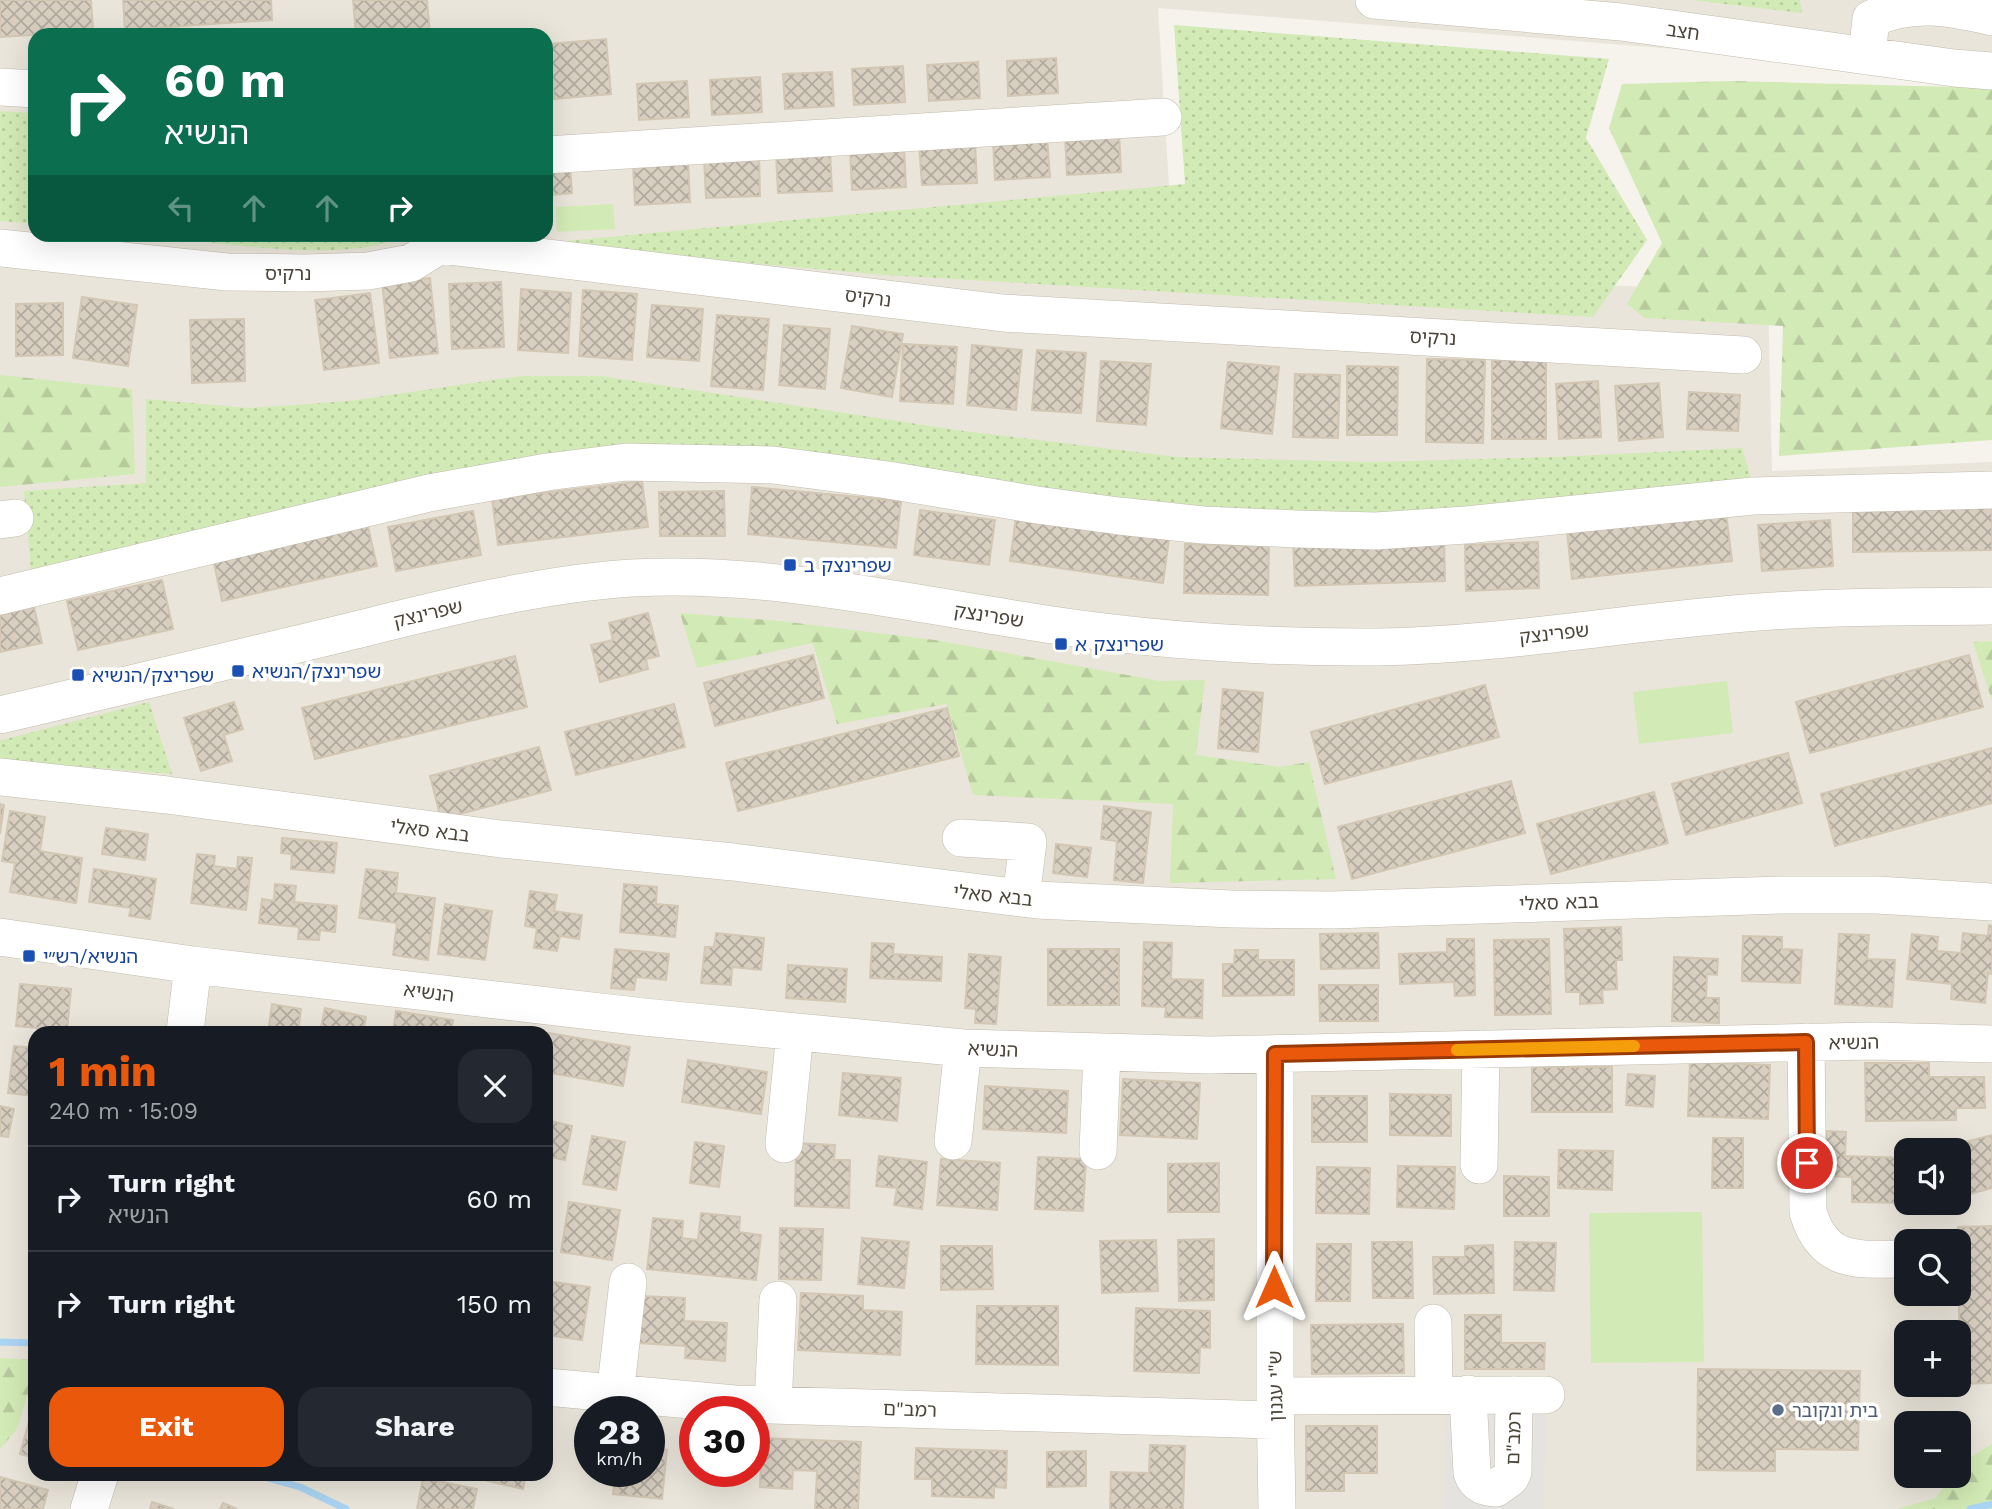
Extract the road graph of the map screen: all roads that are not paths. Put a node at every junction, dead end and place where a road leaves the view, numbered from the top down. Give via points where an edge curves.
1 (1374, 0) edge
2 (1992, 17) edge
3 (1867, 56) junction
4 (1992, 71) edge
5 (0, 87) edge
6 (28, 89) edge
7 (1163, 117) dead end
8 (553, 155) edge
9 (440, 242) edge
10 (458, 242) edge
11 (0, 247) edge
12 (1743, 355) dead end
13 (1992, 490) edge
14 (0, 596) edge
15 (1992, 606) edge
16 (0, 715) edge
17 (0, 777) edge
18 (961, 838) dead end
19 (1021, 898) junction
20 (1992, 902) edge
21 (0, 937) edge
22 (193, 965) junction
23 (186, 1026) edge
24 (795, 1032) junction
25 (1806, 1042) junction
26 (1992, 1044) edge
27 (962, 1048) junction
28 (1481, 1049) junction
29 (1101, 1052) junction
30 (1275, 1054) junction
31 (953, 1141) dead end
32 (784, 1144) dead end
33 (1098, 1151) dead end
34 (1479, 1165) dead end
35 (1894, 1259) edge
36 (628, 1282) dead end
37 (778, 1300) dead end
38 (1433, 1323) dead end
39 (553, 1388) edge
40 (1451, 1394) junction
41 (615, 1395) junction
42 (773, 1405) junction
43 (1275, 1408) junction
44 (98, 1481) edge
45 (89, 1509) edge
46 (1278, 1509) edge

1 - 3 street, חצב via 1621,22
2 - 3 street via 1934,3 1885,9 1871,19
3 - 4 street, חצב
5 - 6 street
7 - 8 street
9 - 11 street, נרקיס via 411,263 368,271 306,273 227,272
10 - 12 street, נרקיס via 1003,313
13 - 14 street via 1753,496 1376,531 1203,525 1119,516 773,465 626,462 429,493
15 - 16 street, שפרינצק via 1761,612 1476,641 1318,646 1107,631 764,581 632,578 452,607
17 - 19 street, בבא סאלי
18 - 19 street via 1028,842
19 - 20 street, בבא סאלי via 1333,910 1794,895
21 - 22 street, הנשיא
22 - 23 street
22 - 24 street, הנשיא
24 - 27 street, הנשיא
24 - 32 street
25 - 26 street, הנשיא
25 - 28 street, הנשיא
25 - 35 street via 1808,1212 1813,1229 1830,1249 1853,1259
27 - 29 street, הנשיא
27 - 31 street
28 - 30 street, הנשיא
28 - 34 street
29 - 30 street, הנשיא
29 - 33 street
30 - 43 street, ש"י עגנון
36 - 41 street
37 - 42 street
38 - 40 street
39 - 41 street, רמב"ם
40 - 40 street, רמב"ם via 1530,1395 1513,1472 1496,1488 1480,1486 1474,1480
40 - 43 street, רמב"ם
41 - 42 street, רמב"ם
42 - 43 street, רמב"ם
43 - 46 street, ש"י עגנון
44 - 45 street

